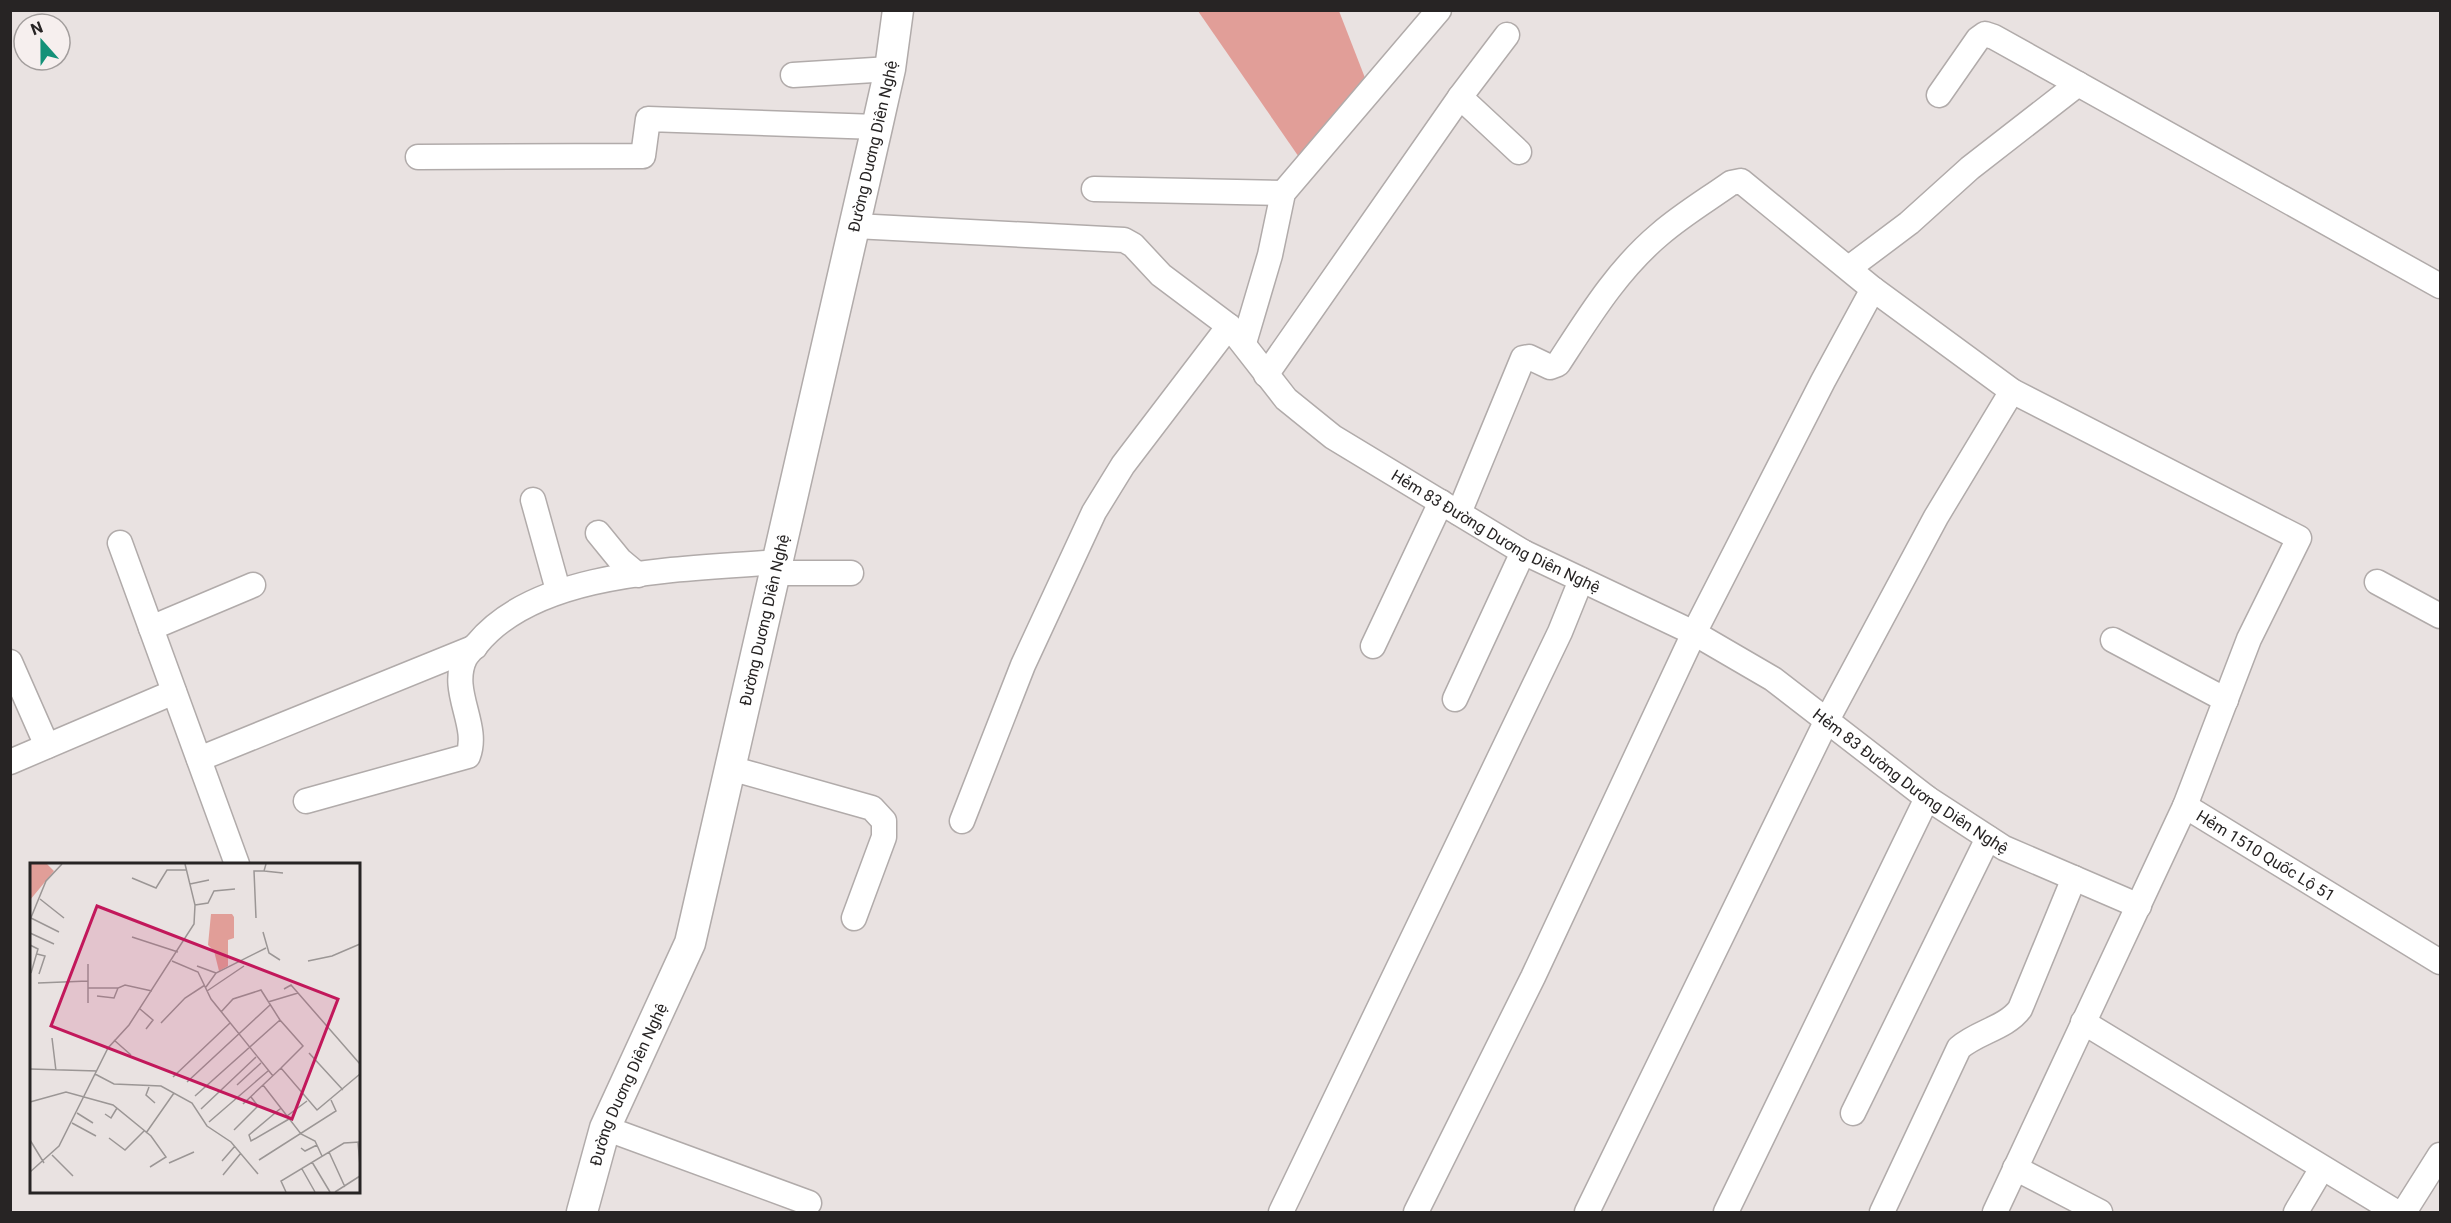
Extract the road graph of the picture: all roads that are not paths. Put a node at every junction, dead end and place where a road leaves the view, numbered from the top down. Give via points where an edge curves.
1 (898, 10) edge
2 (1438, 10) edge
3 (1507, 35) dead end
4 (890, 69) junction
5 (793, 75) dead end
6 (2078, 84) junction
7 (1939, 94) dead end
8 (1460, 97) junction
9 (877, 127) junction
10 (1519, 152) dead end
11 (418, 157) dead end
12 (1094, 189) dead end
13 (1283, 192) junction
14 (855, 226) junction
15 (1849, 268) junction
16 (2440, 286) edge
17 (1873, 289) junction
18 (1237, 334) junction
19 (1266, 375) junction
20 (2012, 391) junction
21 (533, 500) dead end
22 (1450, 507) junction
23 (598, 533) dead end
24 (120, 543) dead end
25 (1523, 552) junction
26 (776, 567) junction
27 (851, 573) dead end
28 (638, 575) junction
29 (1581, 580) junction
30 (2377, 582) dead end
31 (253, 585) dead end
32 (558, 590) junction
33 (2440, 616) edge
34 (151, 628) junction
35 (1694, 633) junction
36 (2113, 639) dead end
37 (1373, 646) dead end
38 (475, 647) junction
39 (10, 662) edge
40 (174, 692) junction
41 (1455, 699) dead end
42 (2226, 700) junction
43 (1827, 720) junction
44 (47, 746) junction
45 (199, 759) junction
46 (10, 762) edge
47 (730, 768) junction
48 (1927, 798) junction
49 (306, 801) dead end
50 (2185, 806) junction
51 (962, 821) dead end
52 (1988, 838) junction
53 (237, 863) edge
54 (2074, 878) junction
55 (2139, 906) junction
56 (854, 918) dead end
57 (2440, 962) edge
58 (2083, 1022) junction
59 (1853, 1113) dead end
60 (606, 1128) junction
61 (2440, 1155) edge
62 (2015, 1168) junction
63 (2322, 1168) junction
64 (809, 1203) dead end
65 (582, 1212) edge
66 (1281, 1212) edge
67 (1416, 1212) edge
68 (1587, 1212) edge
69 (1726, 1212) edge
70 (1882, 1212) edge
71 (1995, 1212) edge
72 (2100, 1212) edge
73 (2296, 1212) edge
74 (2396, 1212) edge
75 (2404, 1212) edge

1 - 4 street, Đường Duơng Diên Nghệ
2 - 13 street
3 - 8 street
4 - 5 street
4 - 9 street, Đường Duơng Diên Nghệ
6 - 7 street via 1985,34
6 - 15 street
6 - 16 street
8 - 10 street
8 - 19 street
9 - 11 street via 648,119 643,156
9 - 14 street, Đường Duơng Diên Nghệ
12 - 13 street
13 - 18 street via 1270,255
14 - 18 street, Hẻm 83 Đường Dương Diên Nghệ via 1124,240 1161,275
14 - 26 street, Đường Duơng Diên Nghệ
15 - 17 street
15 - 22 street via 1741,181 1731,183 1660,234 1634,259 1598,301 1558,364 1550,367 1523,358
17 - 20 street
17 - 35 street
18 - 19 street, Hẻm 83 Đường Dương Diên Nghệ
18 - 51 street via 1123,465 1094,512 1023,665
19 - 22 street, Hẻm 83 Đường Dương Diên Nghệ via 1312,423
20 - 42 street via 2299,538 2249,639
20 - 43 street via 1936,516
21 - 32 street
22 - 25 street, Hẻm 83 Đường Dương Diên Nghệ
22 - 37 street
23 - 28 street
24 - 34 street
25 - 29 street, Hẻm 83 Đường Dương Diên Nghệ
25 - 41 street
26 - 27 street
26 - 28 street
26 - 47 street, Đường Duơng Diên Nghệ
28 - 32 street
29 - 35 street, Hẻm 83 Đường Dương Diên Nghệ
29 - 66 street via 1555,642
30 - 33 street
31 - 34 street
32 - 38 street via 520,607 488,630
34 - 40 street
35 - 43 street, Hẻm 83 Đường Dương Diên Nghệ via 1773,679
35 - 67 street via 1533,977
36 - 42 street
38 - 45 street
38 - 49 street via 465,658 459,692 471,737 468,756
39 - 44 street
40 - 44 street
40 - 45 street
42 - 50 street
43 - 48 street, Hẻm 83 Đường Dương Diên Nghệ
43 - 68 street
44 - 46 street
45 - 53 street
47 - 56 street via 872,808 884,821 884,837
47 - 60 street, Đường Duơng Diên Nghệ via 690,943
48 - 52 street, Hẻm 83 Đường Dương Diên Nghệ
48 - 69 street
50 - 55 street, Hẻm 1510 Quốc Lộ 51
50 - 57 street, Hẻm 1510 Quốc Lộ 51
52 - 54 street, Hẻm 83 Đường Dương Diên Nghệ
52 - 59 street
54 - 55 street, Hẻm 83 Đường Dương Diên Nghệ
54 - 70 street via 2020,1009 1959,1048
55 - 58 street, Hẻm 1510 Quốc Lộ 51
58 - 62 street, Hẻm 1510 Quốc Lộ 51
58 - 63 street
60 - 64 street
60 - 65 street, Đường Duơng Diên Nghệ
61 - 75 street
62 - 71 street, Hẻm 1510 Quốc Lộ 51
62 - 72 street
63 - 73 street
63 - 74 street

